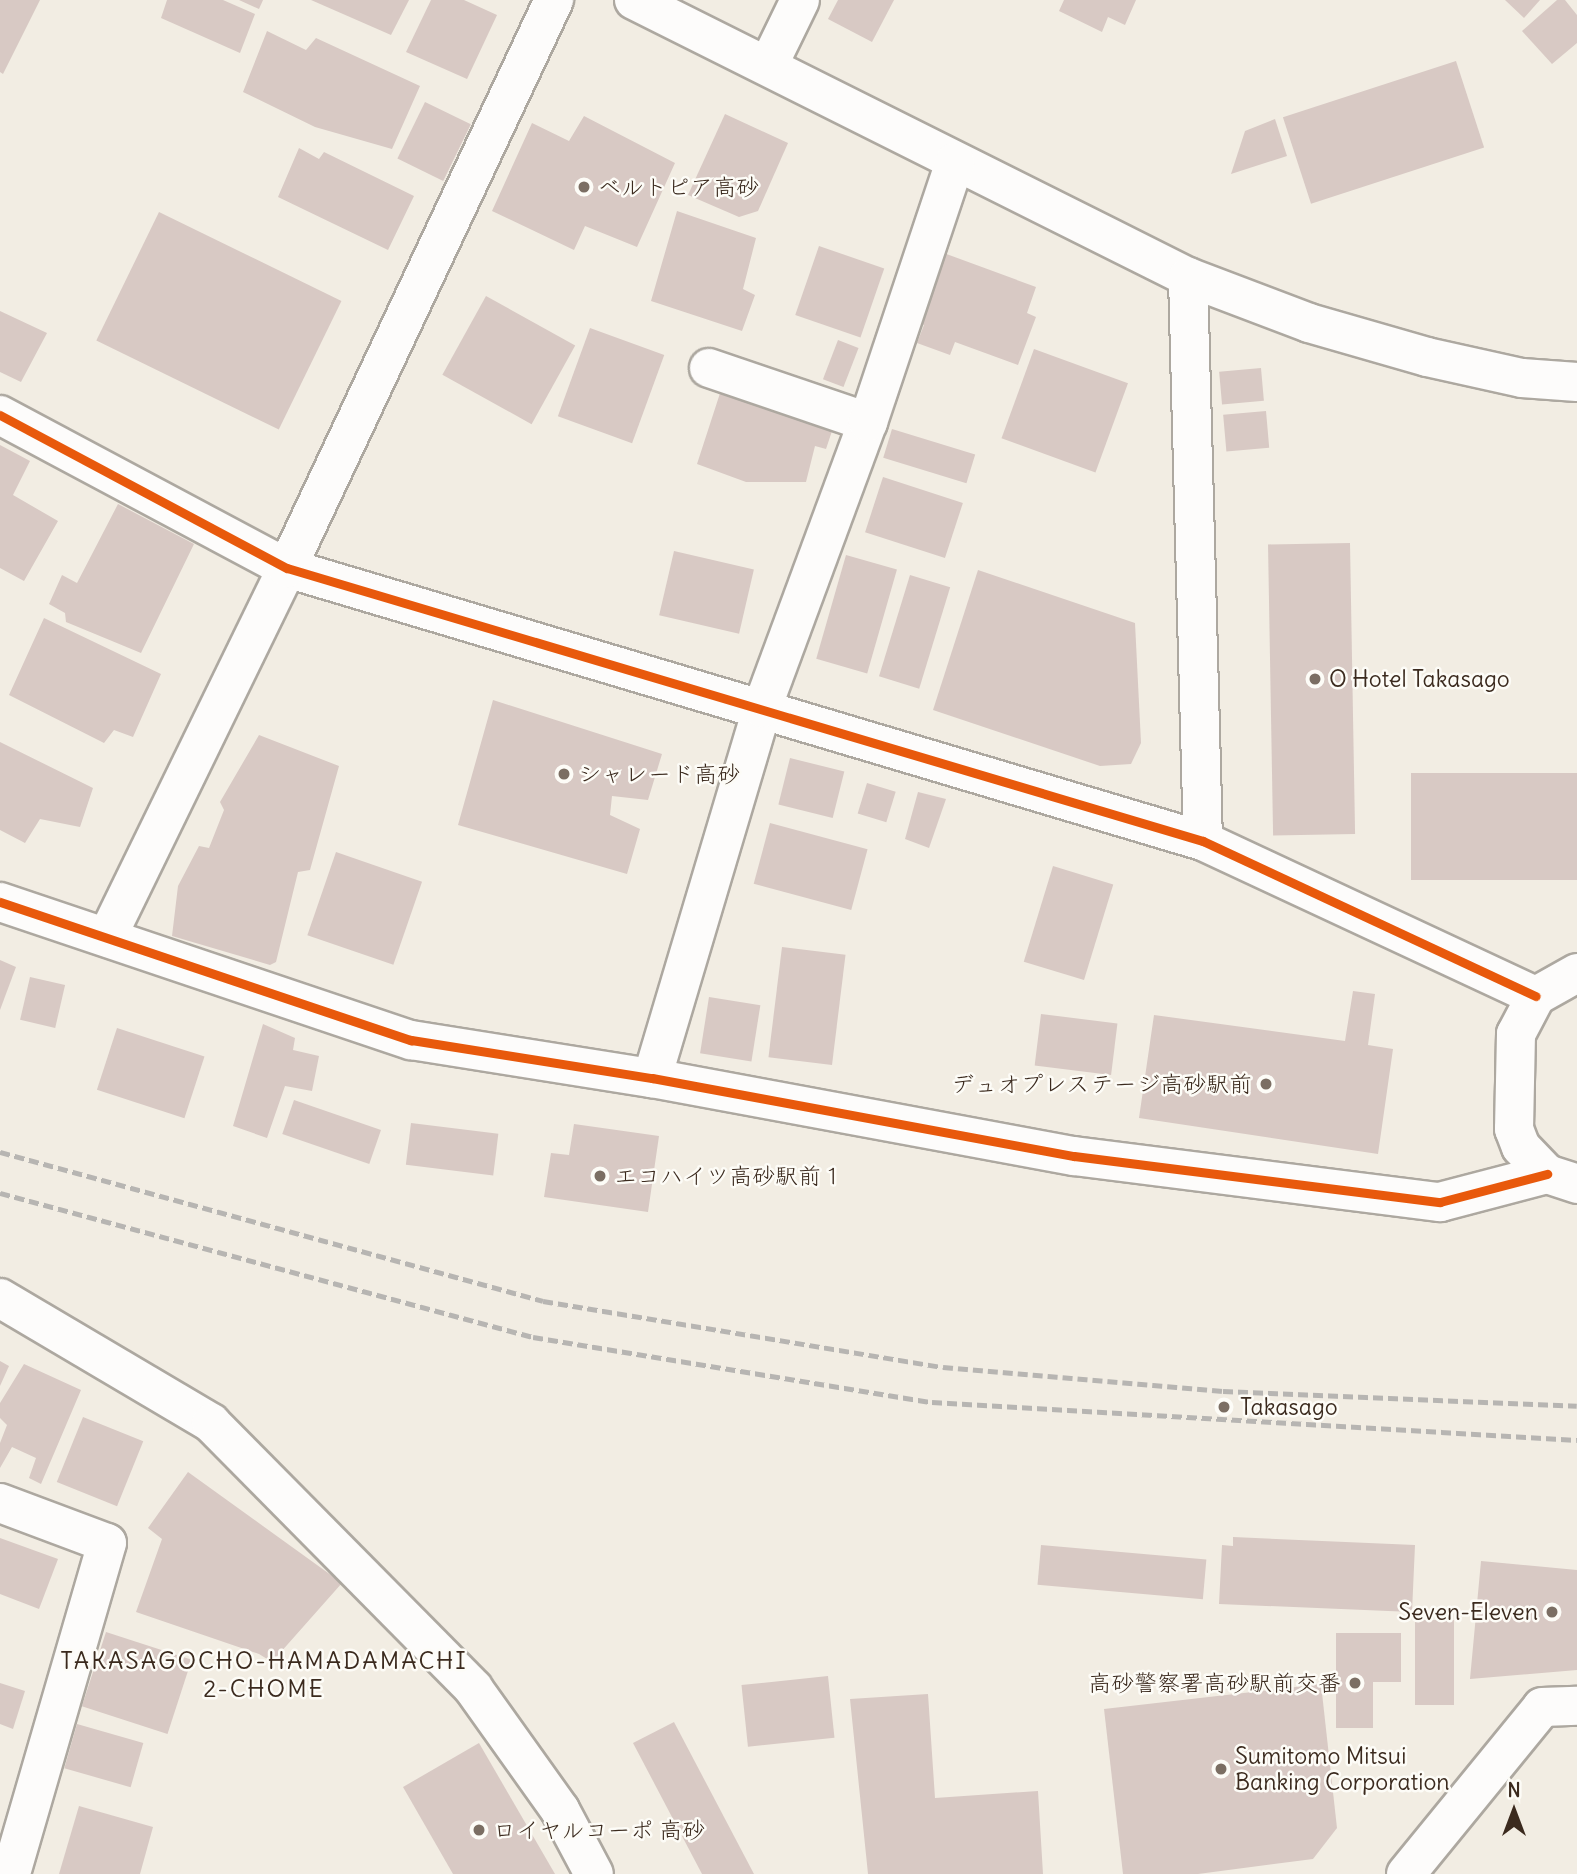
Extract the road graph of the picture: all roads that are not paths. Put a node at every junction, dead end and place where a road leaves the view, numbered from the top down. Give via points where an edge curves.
1 (554, 0) edge
2 (634, 0) edge
3 (800, 0) edge
4 (768, 66) junction
5 (955, 162) junction
6 (1188, 277) junction
7 (709, 368) dead end
8 (1577, 382) edge
9 (0, 415) edge
10 (867, 422) junction
11 (287, 568) junction
12 (762, 708) junction
13 (1203, 841) junction
14 (0, 902) edge
15 (107, 937) junction
16 (1577, 974) edge
17 (1536, 996) junction
18 (652, 1078) junction
19 (1562, 1179) edge
20 (0, 1298) edge
21 (0, 1503) edge
22 (1577, 1706) edge
23 (11, 1874) edge
24 (594, 1874) edge
25 (1406, 1874) edge

1 - 11 street
2 - 4 street
3 - 4 street
4 - 5 street
5 - 6 street
5 - 10 street
6 - 8 street via 1309,323 1427,357 1522,378
6 - 13 street
7 - 10 street
9 - 11 street
10 - 12 street
11 - 12 street
11 - 15 street
12 - 13 street
12 - 18 street
13 - 17 street
14 - 15 street
15 - 18 street via 411,1040
16 - 17 street
17 - 19 street via 1516,1034 1514,1129 1521,1147
18 - 19 street via 1074,1156 1440,1202
20 - 24 street via 211,1423 473,1688 560,1810
21 - 23 street via 107,1543
22 - 25 street via 1542,1707

